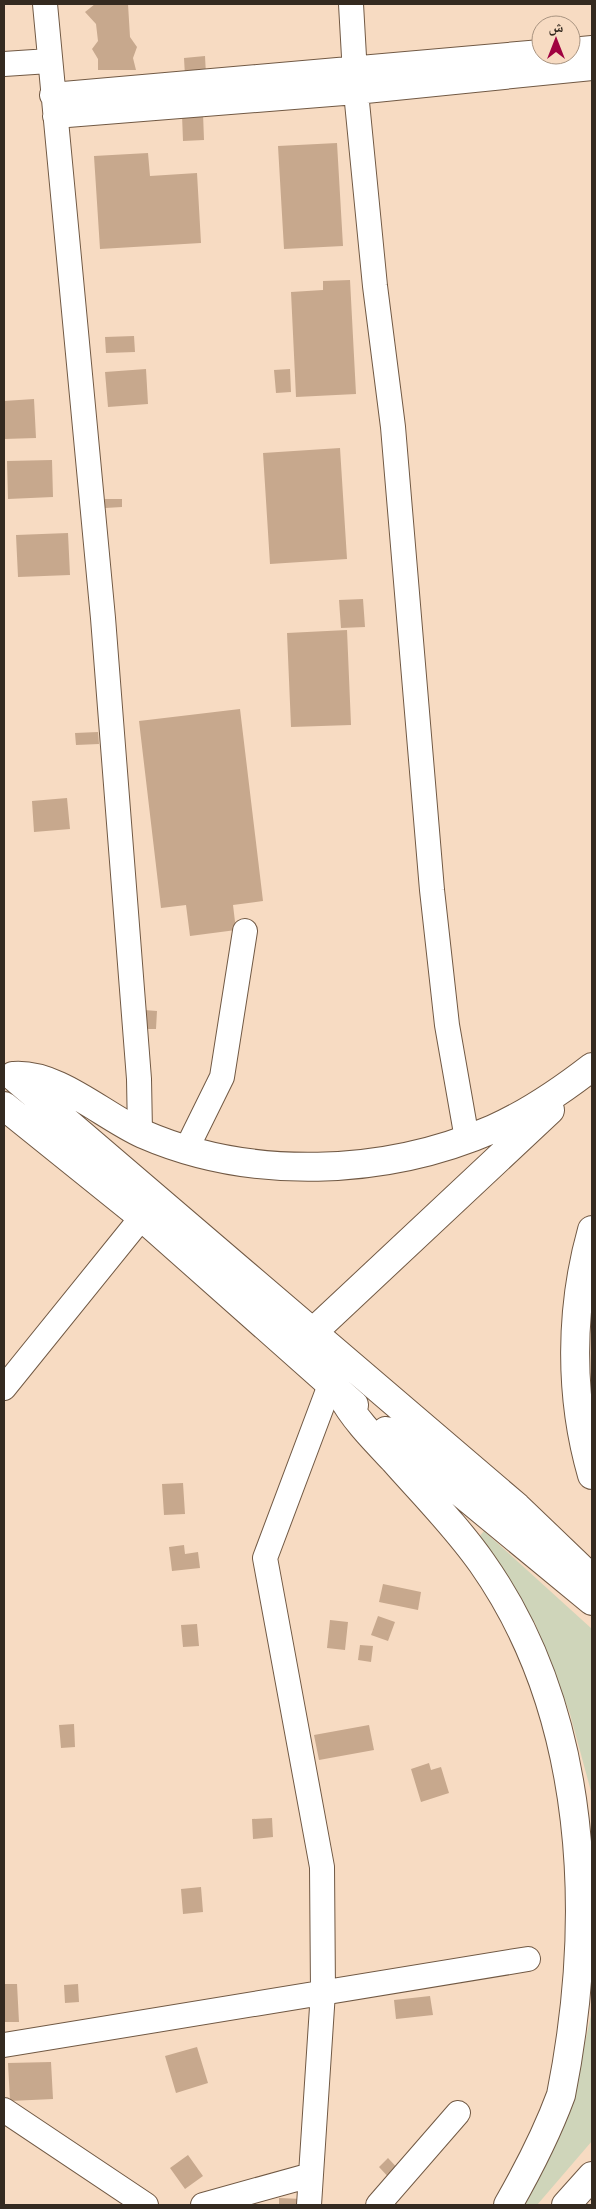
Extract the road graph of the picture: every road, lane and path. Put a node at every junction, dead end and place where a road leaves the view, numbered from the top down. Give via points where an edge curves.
1 (44, 4) edge
2 (351, 4) edge
3 (531, 53) edge
4 (49, 61) junction
5 (4, 64) edge
6 (356, 68) junction
7 (592, 68) edge
8 (356, 92) junction
9 (54, 105) junction
10 (245, 931) dead end
11 (592, 1068) edge
12 (8, 1081) edge
13 (4, 1106) edge
14 (140, 1132) junction
15 (467, 1139) junction
16 (186, 1150) junction
17 (142, 1217) junction
18 (592, 1230) edge
19 (312, 1332) junction
20 (309, 1367) junction
21 (4, 1388) edge
22 (335, 1389) junction
23 (592, 1475) edge
24 (592, 1579) edge
25 (592, 1601) edge
26 (528, 1959) dead end
27 (323, 1992) junction
28 (4, 2045) edge
29 (4, 2110) edge
30 (458, 2113) dead end
31 (311, 2175) junction
32 (592, 2176) edge
33 (146, 2205) edge
34 (203, 2205) edge
35 (309, 2205) edge
36 (378, 2205) edge
37 (508, 2205) edge
38 (566, 2205) edge

1 - 4 street
2 - 6 street
3 - 6 street
4 - 5 street
4 - 9 street
6 - 8 street
6 - 9 street
7 - 8 street
8 - 9 street
8 - 15 street via 393,427 434,909 447,1025
9 - 14 street via 102,618 139,1079
10 - 16 street via 222,1077
11 - 15 highway via 544,1102
11 - 19 highway
12 - 14 highway via 26,1075 55,1084
12 - 19 highway
13 - 17 highway
14 - 16 highway
15 - 16 highway via 377,1161 315,1166 251,1164
17 - 20 highway
17 - 21 street
18 - 23 highway via 582,1266 574,1356 585,1451
19 - 20 highway via 306,1350
19 - 24 highway via 517,1507
20 - 22 highway
22 - 25 highway
22 - 27 street via 265,1558 322,1867
22 - 37 highway via 354,1417 446,1517 498,1587 539,1663 565,1731 577,1776 585,1821 591,1913 583,2005 561,2095 533,2159
26 - 27 street
27 - 28 street
27 - 31 street
29 - 33 street
30 - 36 street
31 - 34 street
31 - 35 street
32 - 38 highway

